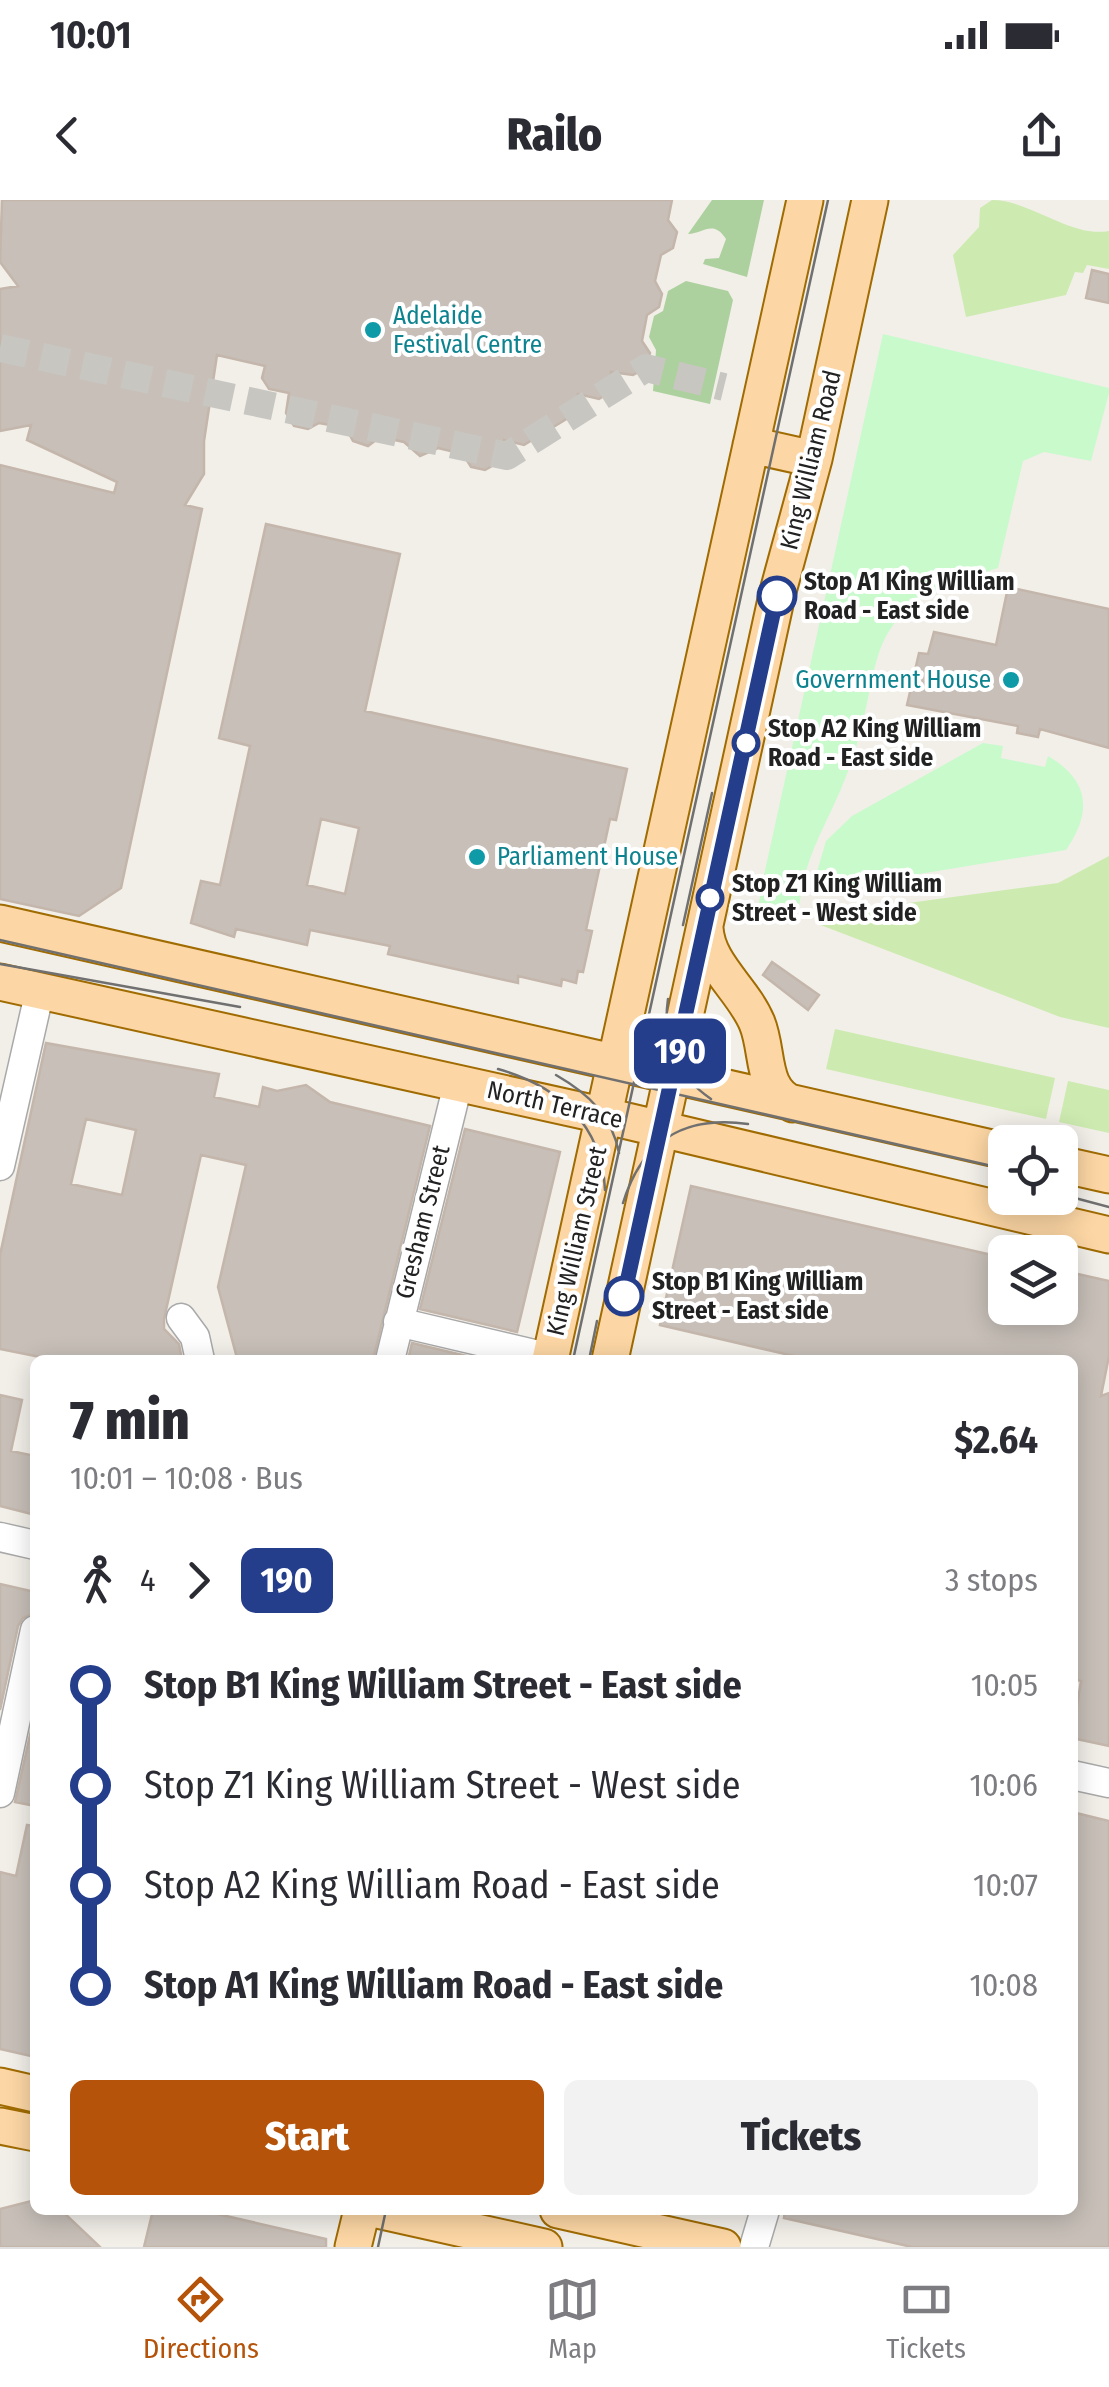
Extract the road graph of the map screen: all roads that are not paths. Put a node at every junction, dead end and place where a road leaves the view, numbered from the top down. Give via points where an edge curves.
1 (805, 200) edge
2 (870, 200) edge
3 (751, 445) junction
4 (814, 459) junction
5 (0, 923) edge
6 (705, 924) junction
7 (0, 982) edge
8 (40, 990) junction
9 (618, 1064) junction
10 (675, 1077) junction
11 (458, 1084) junction
12 (793, 1104) junction
13 (606, 1116) junction
14 (662, 1130) junction
15 (988, 1148) edge
16 (0, 1166) edge
17 (1078, 1168) edge
18 (1109, 1174) edge
19 (1109, 1235) edge
20 (180, 1318) dead end
21 (398, 1322) junction
22 (199, 1355) edge
23 (391, 1355) edge
24 (534, 1355) edge
25 (551, 1355) edge
26 (611, 1355) edge
27 (0, 1537) edge
28 (30, 1544) edge
29 (30, 1653) edge
30 (1078, 1776) edge
31 (1109, 1783) edge
32 (0, 1793) edge
33 (0, 2086) edge
34 (30, 2093) edge
35 (0, 2126) edge
36 (30, 2133) edge
37 (361, 2215) edge
38 (391, 2215) edge
39 (583, 2215) edge
40 (764, 2215) edge
41 (423, 2226) edge
42 (354, 2247) edge
43 (544, 2247) edge
44 (723, 2247) edge
45 (754, 2247) edge

1 - 3 main road
2 - 4 main road, King William Road
3 - 4 main road
3 - 9 main road
4 - 6 main road, King William Road
5 - 9 main road
6 - 10 main road, King William Road
6 - 12 main road via 711,952 756,1021 774,1089
7 - 8 main road, North Terrace
8 - 11 main road, North Terrace
8 - 16 street
9 - 10 main road
9 - 13 main road, King William Street
10 - 12 main road
10 - 14 main road, King William Road
11 - 13 main road, North Terrace
11 - 21 street, Gresham Street
12 - 15 main road
13 - 14 main road, North Terrace
13 - 25 main road, King William Street
14 - 19 main road, North Terrace
14 - 26 main road
17 - 18 main road
20 - 22 street
21 - 23 street, Gresham Street
21 - 24 street
27 - 28 street
29 - 32 street
30 - 31 street
33 - 34 main road
35 - 36 main road
37 - 42 main road
38 - 41 main road
39 - 44 main road
40 - 45 street
41 - 43 main road

